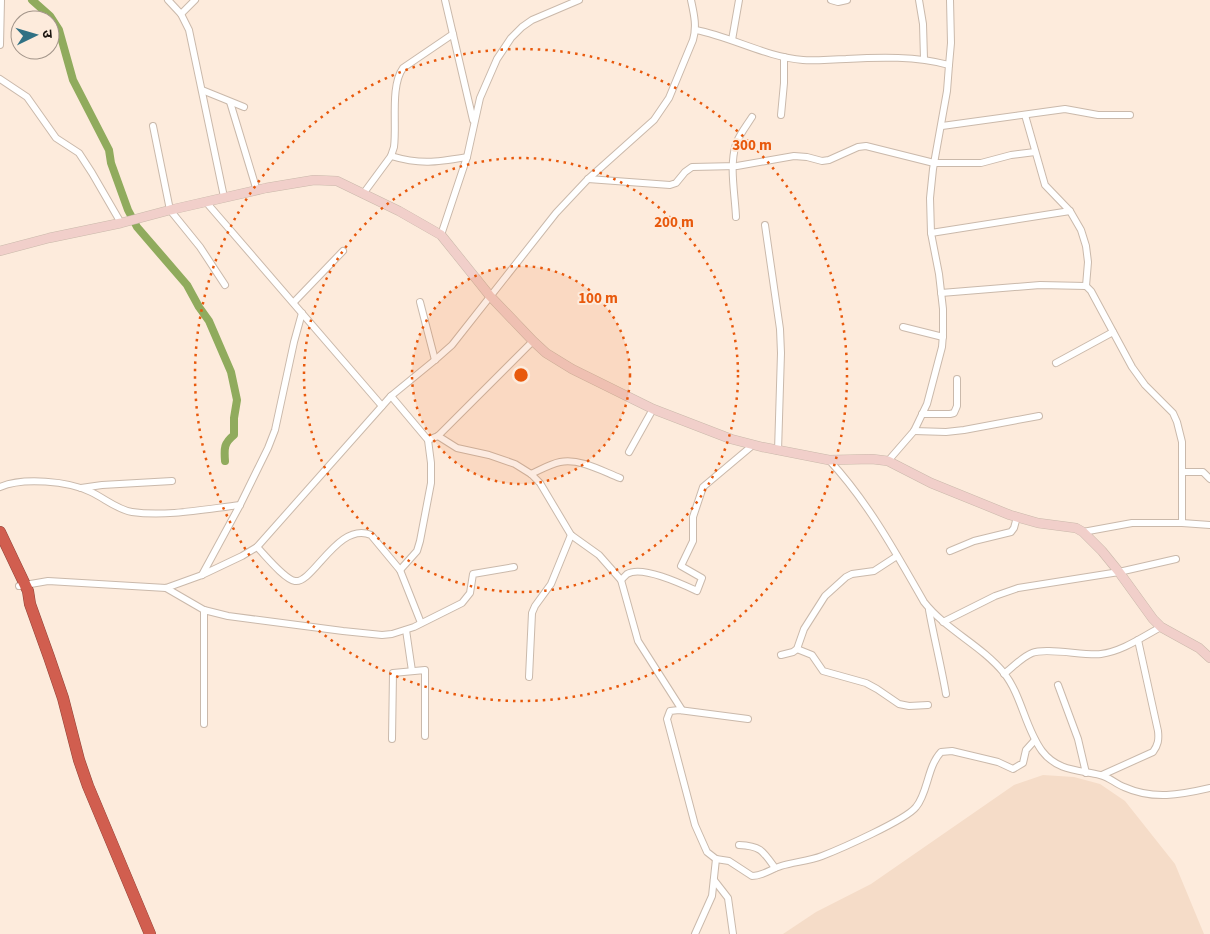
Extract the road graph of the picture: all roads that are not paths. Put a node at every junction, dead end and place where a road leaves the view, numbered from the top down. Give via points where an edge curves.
1 (1, 0) edge
2 (168, 0) edge
3 (196, 0) edge
4 (445, 0) edge
5 (559, 0) edge
6 (579, 0) edge
7 (691, 0) edge
8 (739, 0) edge
9 (831, 0) edge
10 (847, 0) edge
11 (919, 0) edge
12 (950, 0) edge
13 (561, 8) junction
14 (181, 14) junction
15 (696, 30) junction
16 (453, 34) junction
17 (732, 40) junction
18 (0, 45) edge
19 (784, 56) junction
20 (924, 59) junction
21 (949, 65) junction
22 (0, 79) edge
23 (202, 90) junction
24 (230, 102) junction
25 (244, 107) dead end
26 (781, 115) dead end
27 (1025, 115) junction
28 (1130, 115) dead end
29 (752, 117) dead end
30 (474, 123) junction
31 (153, 126) dead end
32 (942, 126) junction
33 (1035, 152) junction
34 (391, 156) junction
35 (467, 157) junction
36 (934, 163) junction
37 (733, 166) junction
38 (588, 180) junction
39 (257, 190) junction
40 (363, 194) junction
41 (224, 197) junction
42 (206, 202) junction
43 (170, 210) junction
44 (1070, 211) junction
45 (736, 216) dead end
46 (121, 223) junction
47 (766, 225) dead end
48 (930, 233) junction
49 (441, 235) junction
50 (0, 251) edge
51 (343, 251) dead end
52 (225, 285) dead end
53 (1086, 286) junction
54 (941, 293) junction
55 (490, 296) junction
56 (294, 302) junction
57 (420, 302) dead end
58 (302, 313) junction
59 (903, 327) dead end
60 (1113, 332) junction
61 (943, 337) junction
62 (533, 341) junction
63 (436, 360) junction
64 (1056, 363) dead end
65 (957, 379) dead end
66 (391, 396) junction
67 (382, 406) junction
68 (653, 409) junction
69 (922, 414) junction
70 (1040, 416) dead end
71 (914, 431) junction
72 (438, 436) junction
73 (428, 440) junction
74 (753, 445) junction
75 (778, 450) junction
76 (629, 452) dead end
77 (829, 460) junction
78 (888, 461) junction
79 (1182, 472) junction
80 (531, 474) junction
81 (620, 478) dead end
82 (1210, 479) edge
83 (172, 481) dead end
84 (0, 486) edge
85 (81, 488) junction
86 (240, 504) junction
87 (1018, 517) junction
88 (1182, 523) junction
89 (1210, 525) edge
90 (0, 532) edge
91 (1083, 532) junction
92 (571, 535) junction
93 (257, 547) junction
94 (0, 548) edge
95 (950, 551) dead end
96 (897, 556) junction
97 (1176, 559) dead end
98 (514, 567) dead end
99 (400, 570) junction
100 (1119, 572) junction
101 (202, 575) junction
102 (621, 580) junction
103 (22, 586) junction
104 (166, 588) junction
105 (929, 609) junction
106 (204, 610) junction
107 (943, 622) junction
108 (421, 623) junction
109 (1161, 626) junction
110 (406, 630) junction
111 (1138, 640) junction
112 (797, 648) junction
113 (781, 655) dead end
114 (1210, 658) edge
115 (412, 671) junction
116 (1004, 674) junction
117 (529, 677) dead end
118 (1058, 685) dead end
119 (946, 694) dead end
120 (928, 705) dead end
121 (682, 710) junction
122 (748, 720) dead end
123 (204, 724) dead end
124 (425, 736) dead end
125 (392, 739) dead end
126 (1035, 740) junction
127 (1086, 773) junction
128 (1102, 776) junction
129 (1210, 788) edge
130 (739, 845) dead end
131 (716, 859) junction
132 (775, 868) junction
133 (714, 880) junction
134 (150, 934) edge
135 (696, 934) edge
136 (733, 934) edge

1 - 18 street
2 - 14 street
3 - 14 street
4 - 16 street
5 - 13 street
6 - 13 street
7 - 15 street
8 - 17 street
9 - 10 street
11 - 20 street
12 - 21 street
13 - 30 street via 532,20 504,47 480,98
14 - 23 street via 189,30
15 - 17 street
15 - 38 street via 662,111
16 - 30 street
16 - 34 street via 400,72
17 - 19 street
19 - 20 street via 804,60
19 - 26 street
20 - 21 street
21 - 32 street
22 - 46 street via 27,97 56,138 78,153
23 - 24 street
23 - 41 street
24 - 25 street
24 - 39 street
27 - 28 street via 1065,110
27 - 32 street
27 - 33 street
29 - 37 street via 736,146
30 - 35 street
31 - 43 street
32 - 36 street
33 - 36 street via 981,163
33 - 44 street via 1045,185
34 - 35 street via 416,163
34 - 40 street
35 - 49 street
36 - 37 street via 866,146 829,160 794,156
36 - 48 street
37 - 38 street via 692,167 670,186
37 - 45 street
38 - 55 street via 556,213
39 - 40 street via 324,179 348,185
39 - 41 street
40 - 49 street
41 - 42 street
42 - 43 street
42 - 56 street
43 - 46 street
43 - 52 street
44 - 48 street
44 - 53 street via 1086,246
46 - 50 street
47 - 75 street via 780,329
48 - 54 street
49 - 55 street
51 - 56 street
53 - 54 street
53 - 60 street
54 - 61 street
55 - 62 street
55 - 63 street via 452,345
56 - 58 street
57 - 63 street
58 - 67 street
58 - 86 street via 275,430
59 - 61 street
60 - 64 street
60 - 79 street via 1138,376 1173,413 1181,437
61 - 69 street
62 - 68 street via 572,369
62 - 72 street
63 - 66 street
65 - 69 street via 954,413
66 - 67 street
66 - 73 street
67 - 93 street
68 - 74 street
68 - 76 street
69 - 71 street
70 - 71 street via 964,430
71 - 78 street
72 - 73 street
72 - 80 street via 458,448 504,460
73 - 99 street via 431,483 420,541 417,551
74 - 75 street
74 - 102 street via 703,486 693,517 693,541 681,566 702,578 697,591 637,571 626,574
75 - 77 street
77 - 78 street
77 - 96 street via 853,488
78 - 87 street
79 - 82 street via 1203,472
79 - 88 street
80 - 81 street via 553,464 568,462 580,463
80 - 92 street via 540,483
83 - 85 street
84 - 85 street via 48,482
85 - 86 street via 134,512 196,511
86 - 101 street
87 - 91 street
87 - 95 street via 1011,532
88 - 89 street
88 - 91 street via 1132,523
90 - 103 highway
91 - 100 street
92 - 102 street via 599,555
92 - 117 street via 551,584 532,614
93 - 99 street via 288,578 299,580 339,543 349,536 365,533 376,540
93 - 101 street
94 - 103 highway
96 - 105 street
96 - 112 street via 874,571 846,577 825,596 804,629
97 - 100 street
98 - 108 street via 473,574 470,593 462,603
99 - 108 street
100 - 107 street via 1018,588
100 - 109 street
101 - 104 street
102 - 121 street via 638,641
103 - 104 street via 48,580
103 - 134 highway via 63,698 78,760
104 - 106 street
105 - 107 street
105 - 119 street
106 - 110 street via 343,631 382,634
106 - 123 street
107 - 116 street via 993,661
108 - 110 street
109 - 111 street
109 - 114 street
110 - 115 street
111 - 116 street via 1099,654 1033,652
111 - 128 street via 1158,731 1157,747
112 - 113 street
112 - 120 street via 812,656 823,671 866,683 899,704
115 - 124 street via 425,670
115 - 125 street via 393,673
116 - 126 street via 1014,689
118 - 127 street
121 - 122 street
121 - 131 street via 670,711 668,728 695,825 707,852
126 - 127 street via 1043,753 1060,767
126 - 132 street via 1026,750 1023,764 1013,769 952,751 941,752 918,804 909,814 820,856
127 - 128 street
128 - 129 street via 1123,787 1152,795 1171,796
130 - 132 street via 762,850
131 - 132 street via 729,861 752,876
131 - 133 street
133 - 135 street via 712,896
133 - 136 street via 728,898

